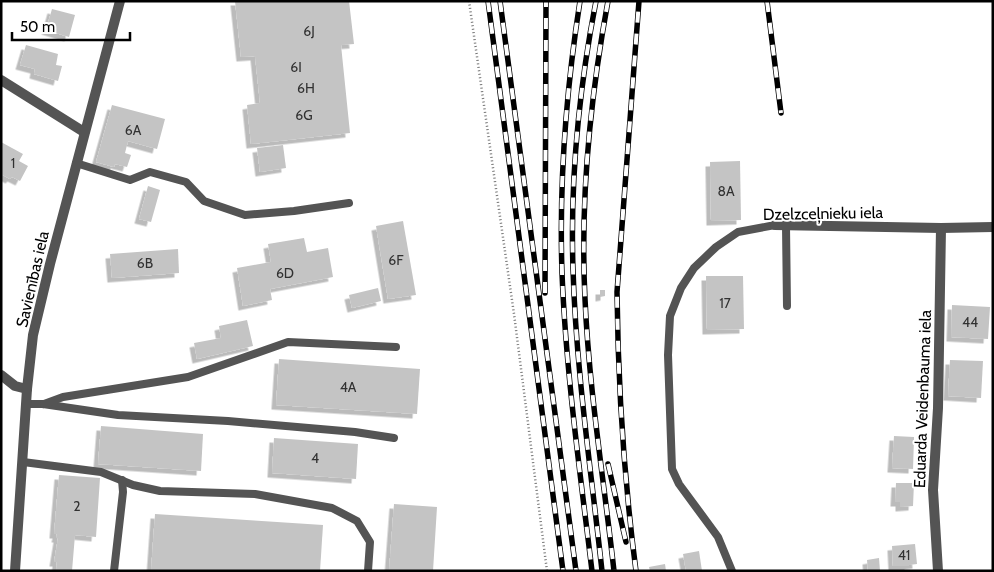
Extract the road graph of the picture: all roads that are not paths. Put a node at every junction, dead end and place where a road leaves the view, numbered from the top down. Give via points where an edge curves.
1 (120, 1) edge
2 (1, 80) edge
3 (84, 132) junction
4 (76, 163) junction
5 (349, 202) dead end
6 (781, 225) junction
7 (993, 227) edge
8 (941, 228) junction
9 (787, 306) dead end
10 (396, 347) dead end
11 (1, 375) edge
12 (27, 388) junction
13 (27, 404) junction
14 (43, 404) junction
15 (394, 438) dead end
16 (23, 462) junction
17 (122, 480) junction
18 (15, 571) edge
19 (114, 571) edge
20 (368, 571) edge
21 (732, 571) edge
22 (938, 571) edge

1 - 3 street, Savienības iela
2 - 3 street
3 - 4 street, Savienības iela
4 - 5 lane via 130,180 150,172 186,182 204,201 245,215
4 - 12 street, Savienības iela via 41,299
6 - 8 street, Dzelzceļnieku iela
6 - 9 lane
6 - 21 lane, Dzelzceļnieku iela via 738,232 716,247 694,268 681,288 670,316 668,355 672,468 718,537
7 - 8 street, Dzelzceļnieku iela
8 - 22 street, Eduarda Veidenbauma iela via 933,490
10 - 14 lane via 288,342 188,377 63,397
11 - 12 street via 15,386
12 - 13 street, Savienības iela
13 - 14 lane
13 - 16 street, Savienības iela
14 - 15 lane via 118,415 228,421
16 - 17 lane via 101,472
16 - 18 street, Savienības iela
17 - 19 lane
17 - 20 lane via 160,491 256,494 332,508 357,522 370,542

